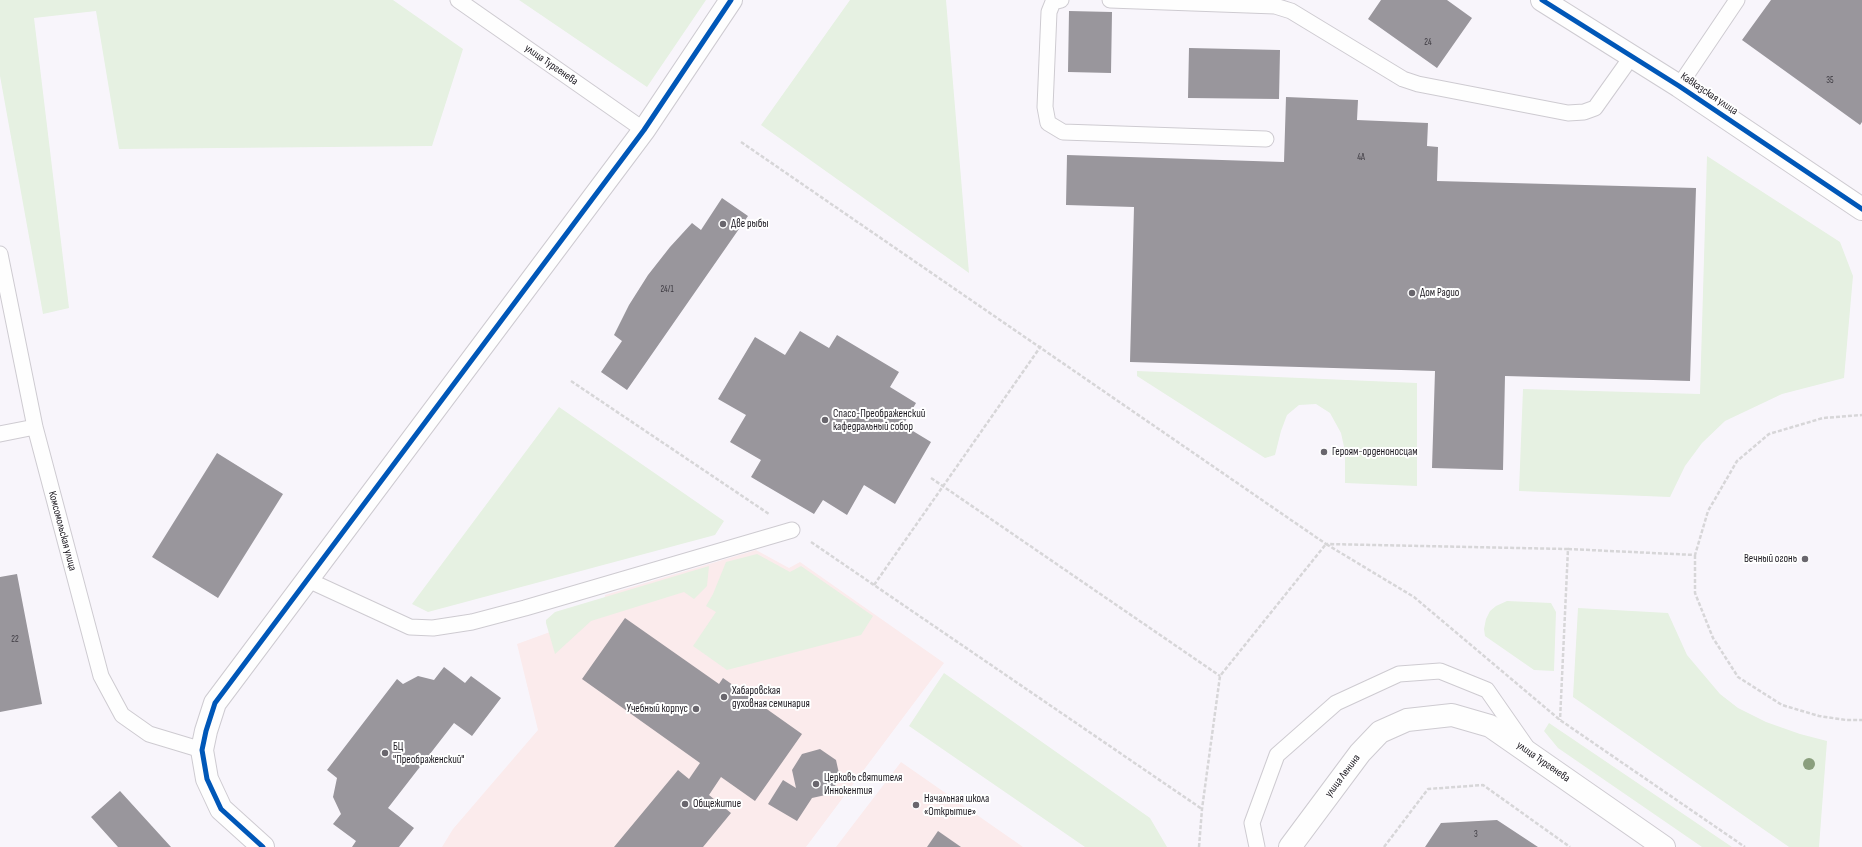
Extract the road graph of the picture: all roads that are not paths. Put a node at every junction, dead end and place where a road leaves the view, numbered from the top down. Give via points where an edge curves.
1 (458, 0) edge
2 (731, 0) edge
3 (1062, 0) edge
4 (1110, 0) edge
5 (1542, 0) edge
6 (1737, 0) edge
7 (1632, 56) junction
8 (1679, 86) junction
9 (644, 130) junction
10 (1266, 138) dead end
11 (1862, 209) edge
12 (0, 254) edge
13 (35, 427) junction
14 (0, 434) edge
15 (792, 530) road end
16 (308, 580) junction
17 (1407, 720) joint
18 (202, 750) junction
19 (1530, 752) junction
20 (1662, 846) edge
21 (263, 847) edge
22 (1257, 847) edge
23 (1290, 847) edge

1 - 9 lane, улица Тургенева
2 - 9 street
3 - 10 lane via 1053,2 1049,12 1045,107 1048,123 1063,132
4 - 7 lane via 1275,6 1291,11 1403,79 1568,113 1595,108
5 - 7 street, Кавказская улица
6 - 8 lane
7 - 8 street, Кавказская улица
8 - 11 street, Кавказская улица
9 - 16 street
12 - 13 lane, Комсомольская улица
13 - 14 lane
13 - 18 lane, Комсомольская улица via 100,676 122,715 148,734
15 - 16 lane via 525,608 472,622 433,628 410,627
16 - 18 street via 216,703
17 - 19 street, улица Тургенева via 1452,715 1490,726
17 - 23 street, улица Ленина via 1380,732 1360,754
18 - 21 street via 207,778 221,808
19 - 20 street, улица Тургенева
19 - 22 lane via 1487,690 1440,671 1399,674 1336,703 1277,755 1252,823

